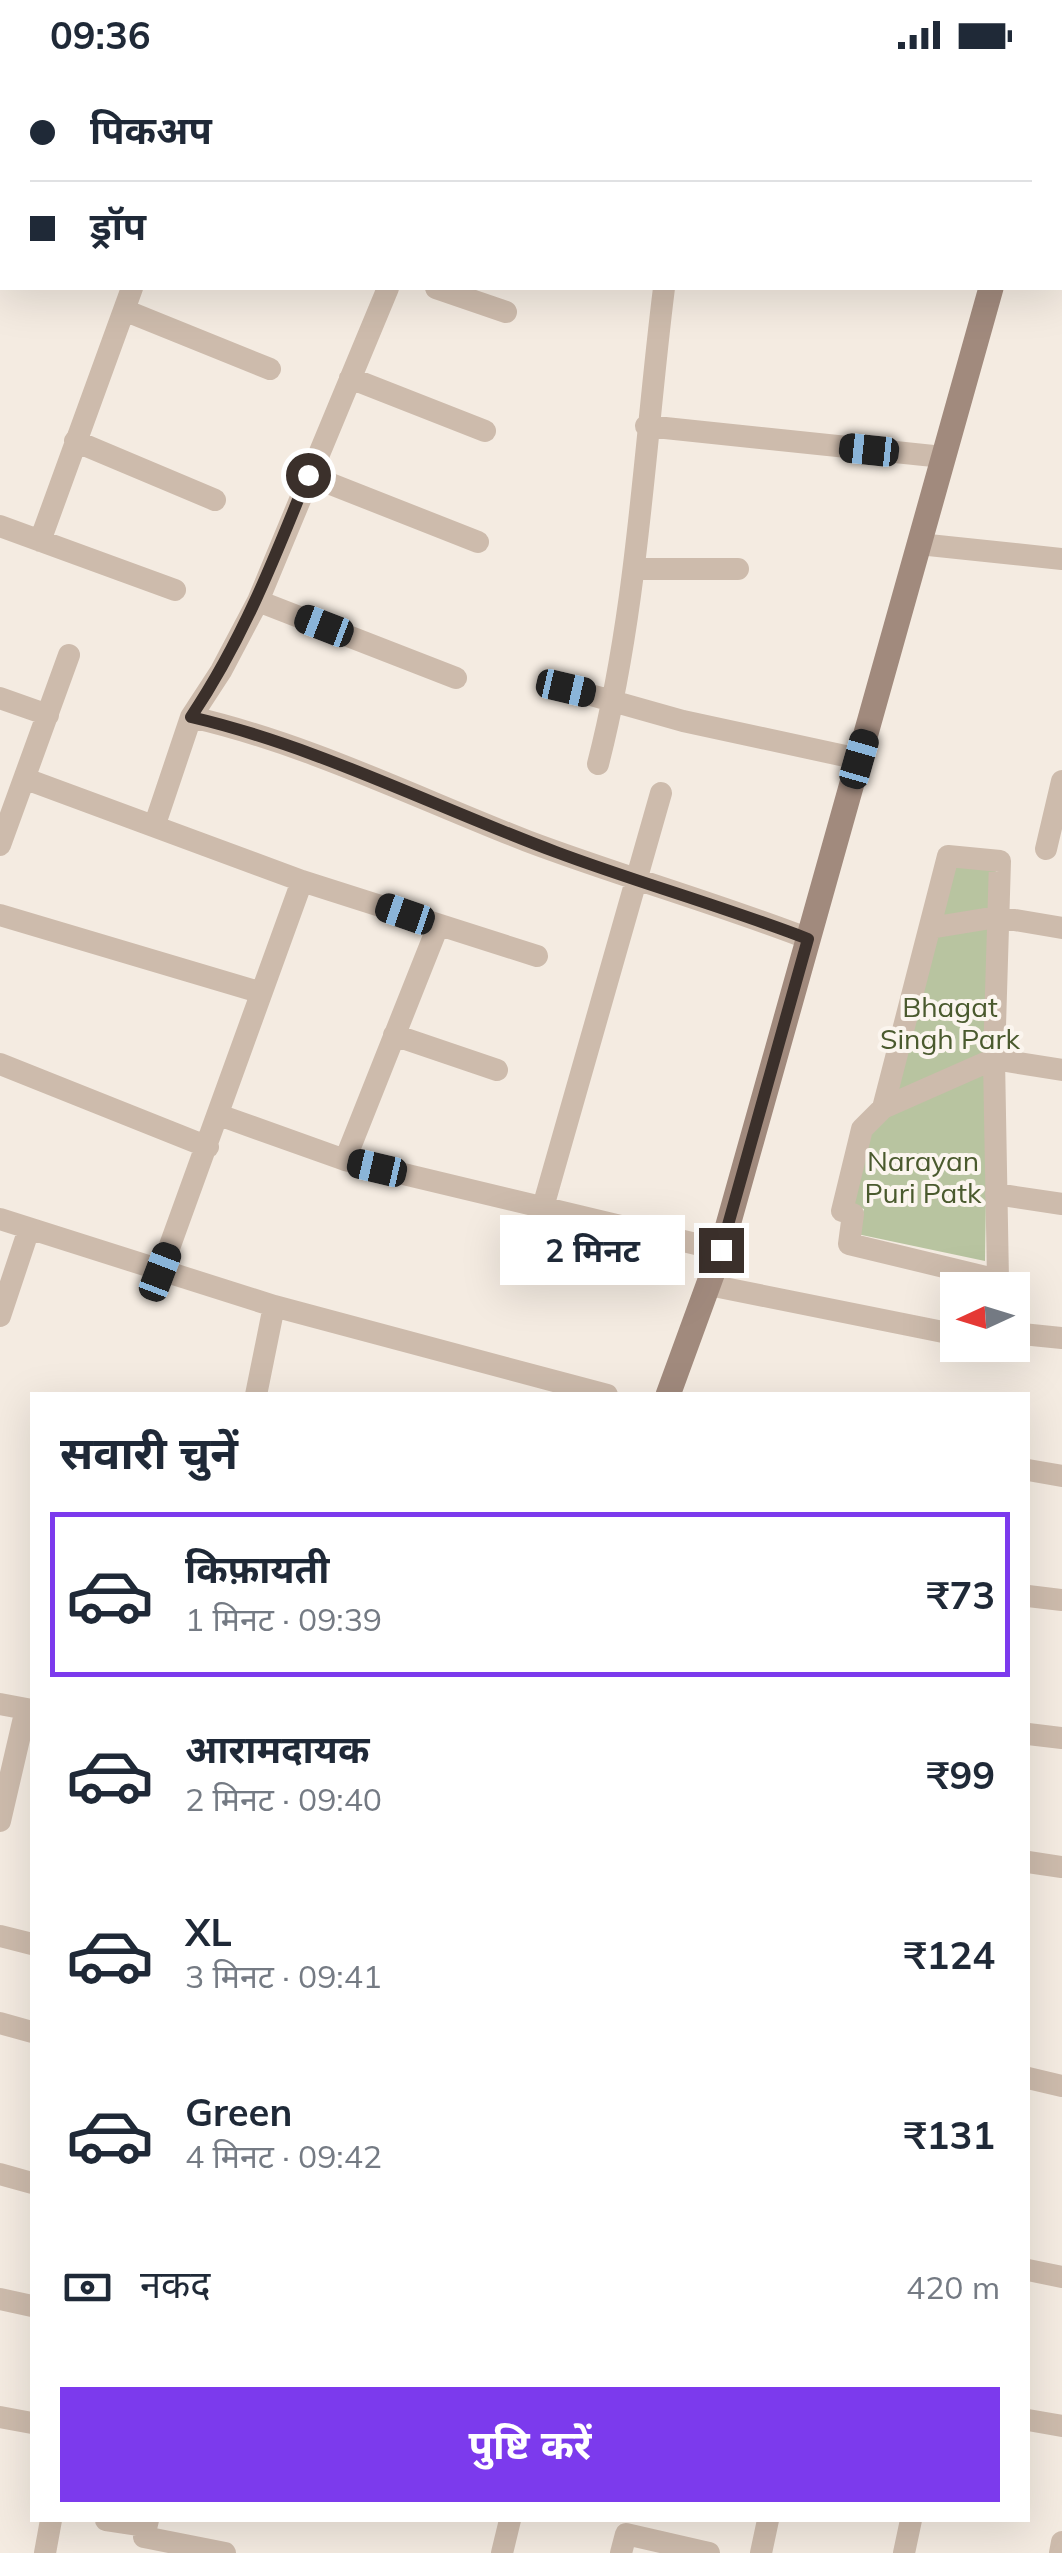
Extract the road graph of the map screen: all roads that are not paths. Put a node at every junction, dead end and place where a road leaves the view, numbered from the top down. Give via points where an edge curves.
1 (387, 290) edge
2 (442, 290) edge
3 (664, 290) edge
4 (990, 290) edge
5 (128, 299) edge
6 (506, 312) dead end
7 (270, 369) dead end
8 (350, 378) junction
9 (646, 426) junction
10 (484, 430) dead end
11 (75, 441) junction
12 (943, 457) junction
13 (308, 475) junction
14 (215, 500) dead end
15 (0, 526) edge
16 (40, 541) junction
17 (478, 542) dead end
18 (919, 544) junction
19 (1062, 559) edge
20 (738, 569) dead end
21 (635, 570) junction
22 (175, 590) dead end
23 (258, 601) junction
24 (69, 654) dead end
25 (456, 678) dead end
26 (566, 688) dead end
27 (0, 698) edge
28 (615, 699) junction
29 (48, 715) junction
30 (191, 717) junction
31 (859, 759) junction
32 (598, 764) dead end
33 (26, 779) junction
34 (1062, 781) edge
35 (661, 792) dead end
36 (155, 824) junction
37 (0, 845) edge
38 (1046, 849) dead end
39 (640, 878) junction
40 (302, 881) junction
41 (0, 915) edge
42 (998, 917) junction
43 (438, 926) junction
44 (930, 928) junction
45 (1062, 928) edge
46 (808, 939) junction
47 (537, 956) dead end
48 (259, 992) junction
49 (394, 1035) junction
50 (994, 1060) junction
51 (0, 1064) edge
52 (497, 1070) dead end
53 (1062, 1070) edge
54 (884, 1108) junction
55 (219, 1116) junction
56 (208, 1148) junction
57 (346, 1160) junction
58 (996, 1194) junction
59 (1062, 1204) edge
60 (543, 1207) junction
61 (0, 1219) edge
62 (29, 1229) junction
63 (721, 1250) junction
64 (160, 1272) junction
65 (709, 1284) junction
66 (274, 1306) junction
67 (0, 1316) edge
68 (940, 1331) edge
69 (1030, 1335) edge
70 (1062, 1338) edge
71 (257, 1392) edge
72 (597, 1392) edge
73 (669, 1392) edge
74 (1030, 1470) edge
75 (1062, 1476) edge
76 (1030, 1596) edge
77 (1062, 1600) edge
78 (0, 1704) edge
79 (29, 1709) edge
80 (1030, 1734) edge
81 (1062, 1738) edge
82 (0, 1821) edge
83 (1030, 1862) edge
84 (1062, 1867) edge
85 (0, 1936) edge
86 (30, 1944) edge
87 (0, 2023) edge
88 (30, 2031) edge
89 (1030, 2078) edge
90 (1062, 2086) edge
91 (0, 2174) edge
92 (30, 2182) edge
93 (1030, 2270) edge
94 (1062, 2277) edge
95 (0, 2298) edge
96 (30, 2306) edge
97 (0, 2417) edge
98 (1030, 2420) edge
99 (30, 2423) edge
100 (1062, 2426) edge
101 (51, 2522) edge
102 (510, 2522) edge
103 (768, 2522) edge
104 (912, 2522) edge
105 (147, 2523) edge
106 (1062, 2542) edge
107 (45, 2553) edge
108 (225, 2553) edge
109 (502, 2553) edge
110 (621, 2553) edge
111 (710, 2553) edge
112 (761, 2553) edge
113 (904, 2553) edge
114 (1060, 2553) edge

1 - 8 street
2 - 6 street
3 - 9 street
4 - 12 street
5 - 7 street
5 - 11 street
8 - 10 street
8 - 13 street
9 - 12 street
9 - 21 street
11 - 14 street
11 - 16 street
12 - 18 street
13 - 17 street
13 - 23 street
15 - 16 street
16 - 22 street
18 - 19 street
18 - 31 street
20 - 21 street
21 - 28 street
23 - 25 street
23 - 30 street
24 - 29 street
26 - 28 street
27 - 29 street
28 - 31 street via 683,721
28 - 32 street
29 - 33 street
30 - 36 street
30 - 39 street via 247,730
31 - 46 street
33 - 36 street
33 - 37 street
34 - 38 street
35 - 39 street
36 - 40 street
39 - 46 street
39 - 60 street
40 - 43 street
40 - 48 street
41 - 48 street
42 - 44 street
42 - 44 street via 1000,861 948,856
42 - 45 street
42 - 50 street
43 - 47 street
43 - 49 street
44 - 54 street
46 - 63 street
48 - 55 street
49 - 52 street
49 - 57 street
50 - 53 street
50 - 54 street
50 - 58 street
51 - 56 street
54 - 58 street via 862,1130 842,1211 854,1214 849,1244 998,1280
55 - 56 street
55 - 57 street
56 - 64 street
57 - 60 street
58 - 59 street
60 - 63 street
61 - 62 street
62 - 64 street
62 - 67 street
63 - 65 street
64 - 66 street
65 - 68 street
65 - 73 street
66 - 71 street
66 - 72 street
69 - 70 street
74 - 75 street
76 - 77 street
78 - 79 street
79 - 82 street
80 - 81 street
83 - 84 street
85 - 86 street
87 - 88 street
89 - 90 street
91 - 92 street
93 - 94 street
95 - 96 street
97 - 99 street
98 - 100 street
101 - 107 street
102 - 109 street
103 - 112 street
104 - 113 street
105 - 108 street via 144,2536
106 - 114 street
110 - 111 street via 626,2534

